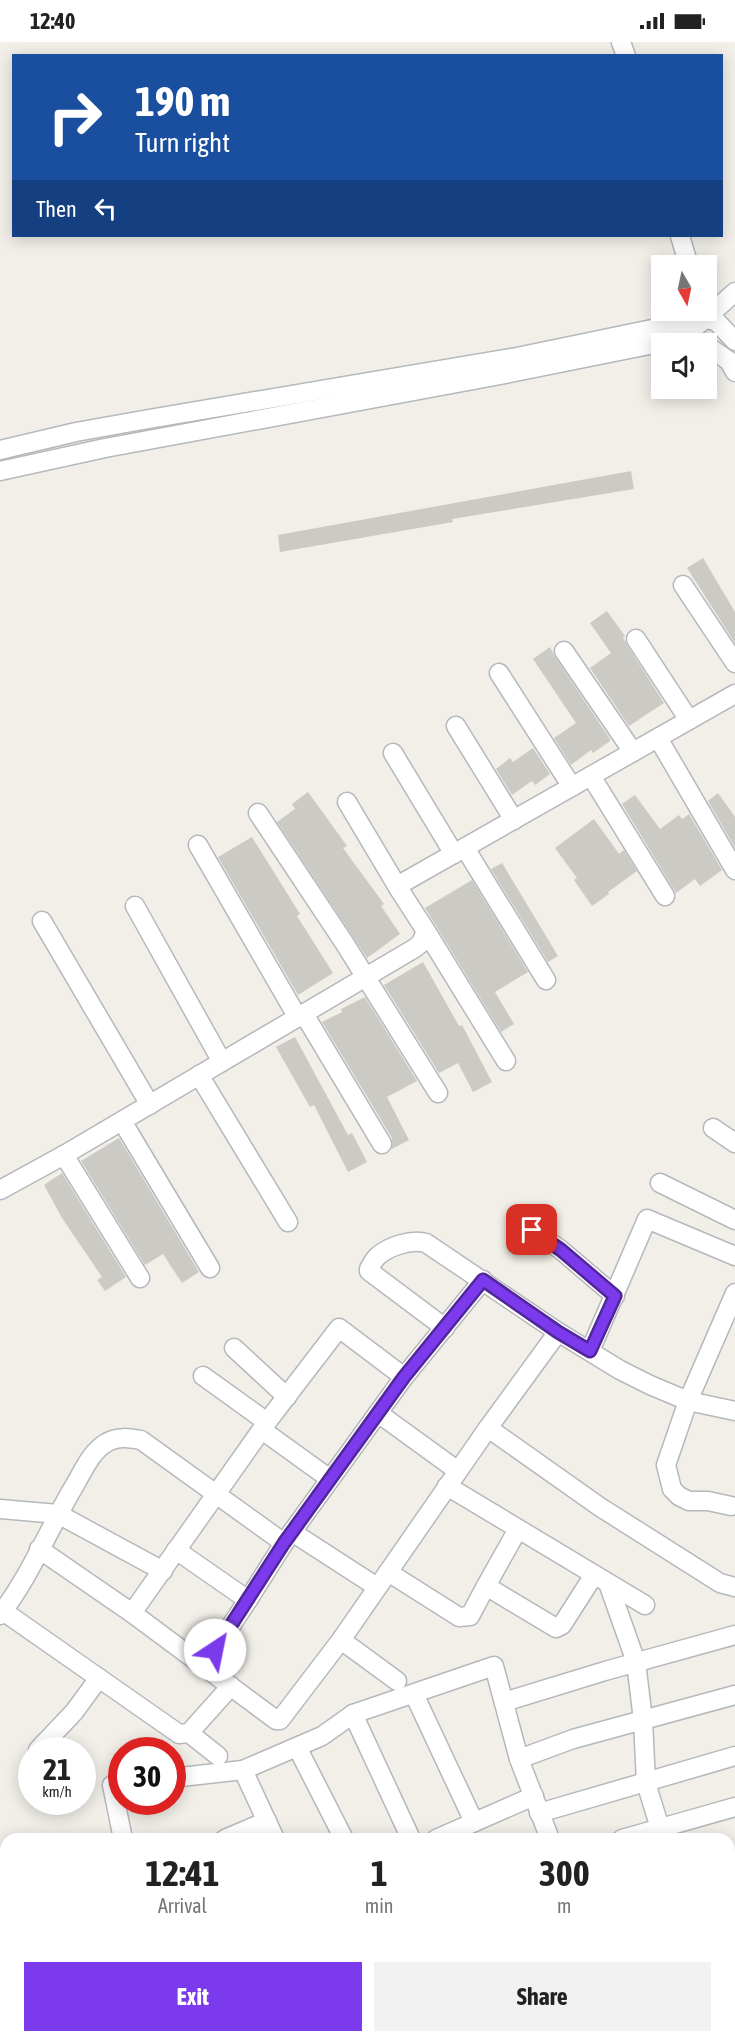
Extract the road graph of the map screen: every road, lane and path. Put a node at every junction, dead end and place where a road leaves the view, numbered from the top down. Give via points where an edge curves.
1 (680, 237) edge
2 (686, 255) edge
3 (735, 292) edge
4 (717, 305) edge
5 (674, 321) edge
6 (699, 321) edge
7 (715, 321) edge
8 (690, 333) edge
9 (735, 341) edge
10 (651, 345) edge
11 (717, 352) edge
12 (735, 372) edge
13 (143, 420) junction
14 (101, 427) junction
15 (149, 441) junction
16 (105, 448) junction
17 (0, 450) edge
18 (0, 471) edge
19 (683, 585) dead end
20 (636, 639) dead end
21 (564, 651) dead end
22 (735, 663) edge
23 (499, 673) dead end
24 (735, 694) edge
25 (689, 720) junction
26 (456, 726) dead end
27 (658, 738) junction
28 (633, 752) junction
29 (393, 753) dead end
30 (591, 776) junction
31 (572, 787) junction
32 (347, 802) dead end
33 (258, 813) dead end
34 (514, 820) junction
35 (198, 845) dead end
36 (459, 851) junction
37 (735, 870) edge
38 (397, 886) junction
39 (665, 896) dead end
40 (135, 906) dead end
41 (42, 921) dead end
42 (426, 931) junction
43 (366, 977) junction
44 (546, 980) dead end
45 (301, 1016) junction
46 (506, 1061) dead end
47 (222, 1062) junction
48 (199, 1075) junction
49 (438, 1093) dead end
50 (150, 1105) junction
51 (122, 1121) junction
52 (713, 1128) dead end
53 (735, 1143) edge
54 (382, 1144) dead end
55 (64, 1155) junction
56 (660, 1183) dead end
57 (0, 1190) edge
58 (518, 1220) dead end
59 (735, 1220) edge
60 (288, 1222) dead end
61 (735, 1256) edge
62 (210, 1268) dead end
63 (140, 1278) dead end
64 (483, 1280) junction
65 (735, 1293) edge
66 (615, 1296) junction
67 (445, 1328) junction
68 (558, 1332) junction
69 (727, 1333) edge
70 (234, 1348) dead end
71 (590, 1351) junction
72 (203, 1376) dead end
73 (404, 1377) junction
74 (287, 1397) junction
75 (688, 1401) junction
76 (735, 1411) edge
77 (378, 1413) junction
78 (264, 1426) junction
79 (488, 1428) junction
80 (458, 1471) junction
81 (330, 1479) junction
82 (447, 1486) junction
83 (216, 1493) junction
84 (0, 1509) edge
85 (734, 1509) edge
86 (58, 1514) junction
87 (518, 1529) junction
88 (288, 1538) junction
89 (39, 1549) junction
90 (176, 1550) junction
91 (163, 1571) junction
92 (388, 1572) junction
93 (601, 1579) junction
94 (486, 1586) junction
95 (377, 1587) junction
96 (735, 1587) edge
97 (248, 1600) junction
98 (645, 1605) dead end
99 (132, 1612) junction
100 (2, 1613) edge
101 (735, 1635) edge
102 (340, 1640) junction
103 (636, 1662) junction
104 (204, 1666) junction
105 (99, 1678) junction
106 (397, 1681) dead end
107 (231, 1686) junction
108 (414, 1694) junction
109 (735, 1695) edge
110 (504, 1702) junction
111 (353, 1714) junction
112 (643, 1720) junction
113 (189, 1733) junction
114 (51, 1737) edge
115 (297, 1747) junction
116 (218, 1755) dead end
117 (735, 1756) edge
118 (519, 1759) junction
119 (243, 1770) junction
120 (186, 1776) edge
121 (646, 1783) junction
122 (537, 1805) junction
123 (735, 1807) edge
124 (118, 1815) edge
125 (267, 1821) junction
126 (474, 1822) junction
127 (660, 1828) junction
128 (122, 1833) edge
129 (239, 1833) edge
130 (272, 1833) edge
131 (341, 1833) edge
132 (408, 1833) edge
133 (449, 1833) edge
134 (548, 1833) edge
135 (643, 1833) edge

1 - 2 street
3 - 4 street
5 - 13 street via 518,357
6 - 8 street
7 - 9 street
10 - 15 street
11 - 12 street via 729,361
13 - 14 street
13 - 15 street
14 - 16 street
14 - 17 street
15 - 16 street
16 - 18 street
19 - 22 street
20 - 25 street
21 - 28 street
23 - 31 street
24 - 25 street
25 - 27 street
26 - 34 street
27 - 28 street
27 - 37 street
28 - 30 street
29 - 36 street
30 - 31 street
30 - 39 street
31 - 34 street
32 - 38 street
33 - 43 street
34 - 36 street
35 - 45 street
36 - 38 street
36 - 44 street
38 - 42 street
40 - 47 street
41 - 50 street
42 - 43 street via 415,948
42 - 46 street
43 - 45 street
43 - 49 street
45 - 47 street
45 - 54 street
47 - 48 street
48 - 50 street
48 - 60 street
50 - 51 street
51 - 55 street
51 - 62 street
52 - 53 street
55 - 57 street
55 - 63 street
56 - 59 street
58 - 66 street
61 - 66 street via 647,1219
64 - 67 street
64 - 67 street via 421,1241 400,1245 375,1260 369,1271
64 - 68 street
65 - 69 street
66 - 71 street
67 - 73 street
68 - 71 street
68 - 79 street
69 - 75 street
70 - 74 street
71 - 75 street via 620,1370
72 - 78 street
73 - 74 street via 339,1328
73 - 77 street
74 - 78 street
75 - 76 street
75 - 85 street via 666,1465 672,1489 689,1501 708,1501
77 - 80 street
77 - 81 street
78 - 81 street
78 - 83 street
79 - 80 street
79 - 96 street via 600,1507 720,1583
80 - 82 street
81 - 88 street
82 - 87 street
82 - 92 street
83 - 86 street via 141,1440 122,1437 103,1444 91,1458
83 - 88 street
83 - 90 street
84 - 86 street
86 - 89 street
86 - 91 street
87 - 93 street
87 - 94 street
88 - 95 street
88 - 97 street
89 - 99 street
89 - 100 street
90 - 91 street
90 - 97 street
91 - 99 street
92 - 94 street via 459,1617 470,1616
92 - 95 street
93 - 94 street via 556,1628
93 - 98 street
93 - 103 street
95 - 102 street
97 - 104 street
99 - 104 street
100 - 105 street
101 - 103 street
102 - 106 street
102 - 107 street via 280,1720
103 - 110 street
103 - 112 street
104 - 107 street
105 - 113 street via 179,1734
105 - 114 street
107 - 113 street
108 - 110 street via 494,1666
108 - 111 street
108 - 126 street
109 - 112 street
110 - 118 street
111 - 115 street via 322,1736
111 - 132 street
112 - 118 street
112 - 121 street
113 - 116 street
115 - 119 street
115 - 131 street
117 - 121 street
118 - 122 street
119 - 120 street
119 - 125 street
121 - 122 street
121 - 127 street
122 - 126 street
122 - 134 street
123 - 127 street
124 - 128 street
125 - 129 street
125 - 130 street
126 - 133 street
127 - 135 street

